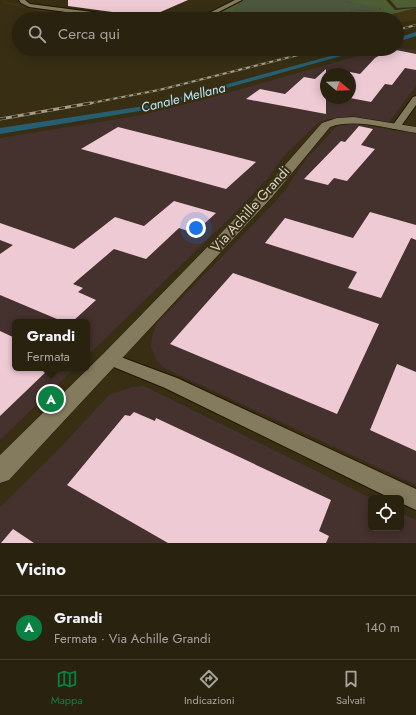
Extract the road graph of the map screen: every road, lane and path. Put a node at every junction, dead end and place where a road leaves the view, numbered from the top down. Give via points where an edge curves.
1 (22, 0) edge
2 (238, 0) edge
3 (80, 12) edge
4 (214, 12) edge
5 (416, 99) edge
6 (396, 127) junction
7 (416, 130) edge
8 (110, 359) junction
9 (0, 472) edge
10 (416, 500) edge

1 - 3 street via 29,5
2 - 4 street
5 - 6 street
6 - 7 street, Via Achille Grandi
6 - 8 street, Via Achille Grandi via 354,120 337,121 326,125 268,193
8 - 9 street, Via Achille Grandi
8 - 10 street via 170,383

